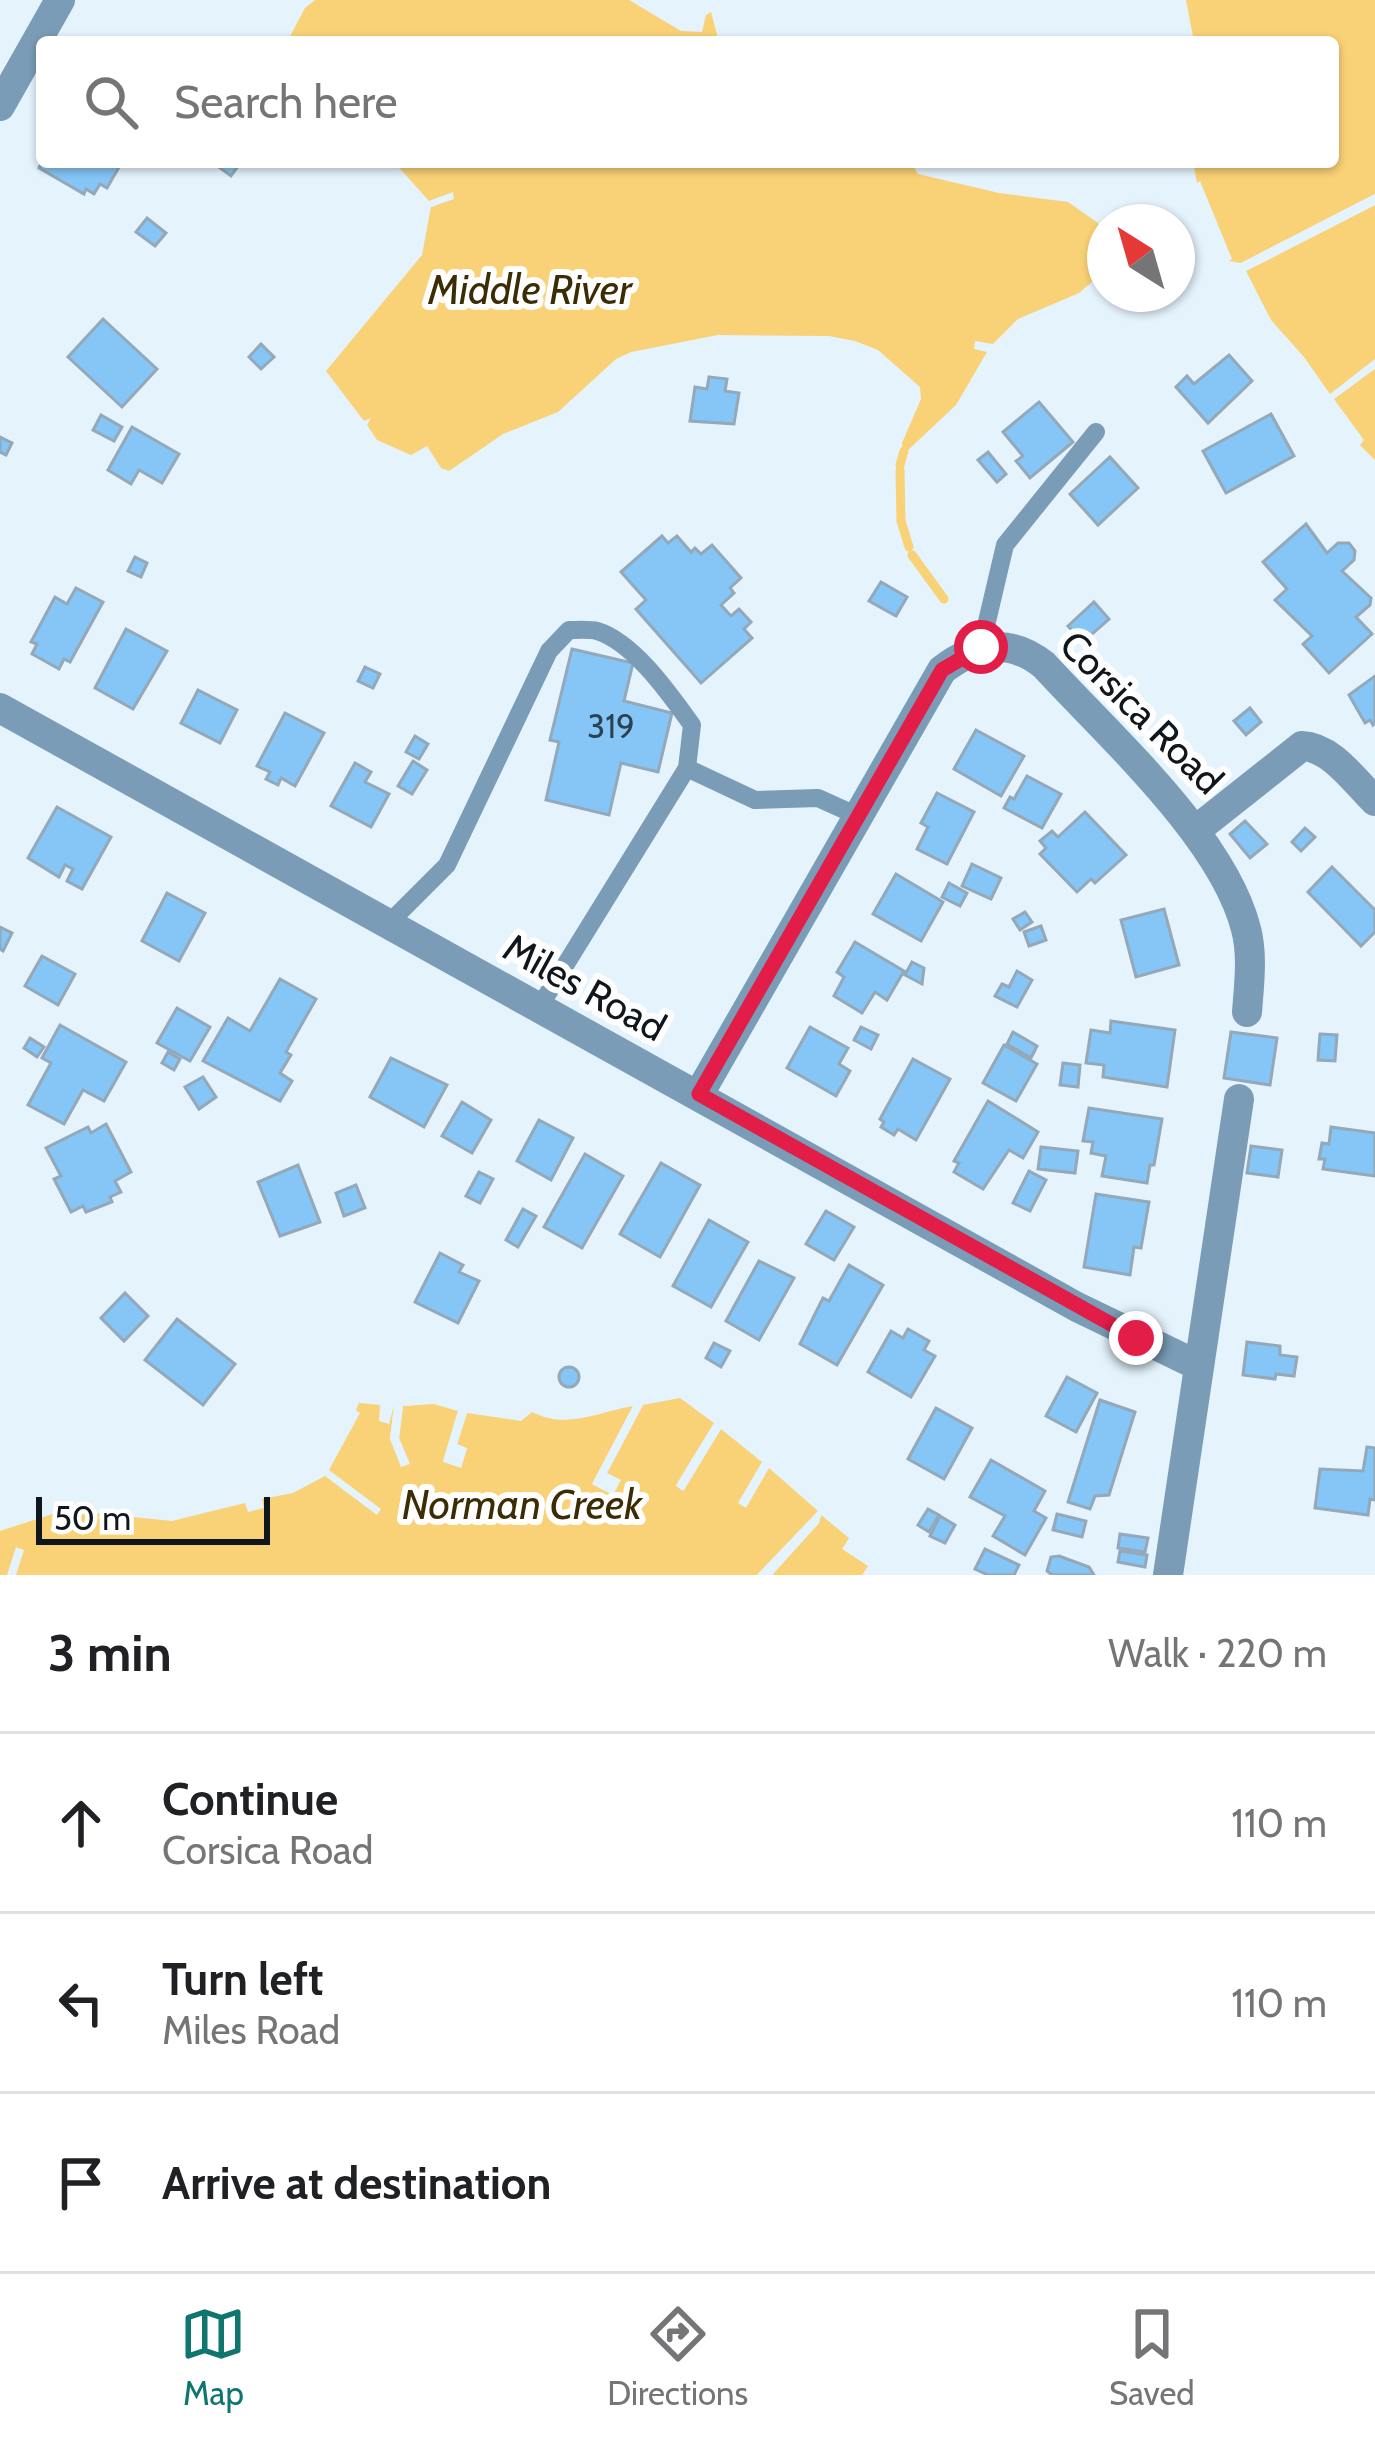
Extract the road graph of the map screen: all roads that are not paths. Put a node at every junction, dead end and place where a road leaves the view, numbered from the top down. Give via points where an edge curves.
1 (60, 0) edge
2 (40, 36) edge
3 (36, 42) edge
4 (0, 106) edge
5 (1096, 432) dead end
6 (981, 647) junction
7 (0, 708) edge
8 (687, 768) junction
9 (1375, 801) edge
10 (858, 816) junction
11 (1196, 830) junction
12 (389, 923) junction
13 (540, 1006) junction
14 (1247, 1012) dead end
15 (699, 1094) junction
16 (1239, 1100) dead end
17 (1197, 1365) junction
18 (1168, 1575) edge

1 - 2 street
3 - 4 street
5 - 6 lane via 1004,545
6 - 10 street via 942,670
6 - 11 street, Corsica Road via 1026,650 1044,665
7 - 12 street, Miles Road
8 - 10 lane via 754,800 818,798
8 - 12 lane via 692,725 661,683 598,631 568,630 538,668 446,865
8 - 13 lane
9 - 11 street, Corsica Road via 1328,754 1302,746
10 - 15 street
11 - 14 street via 1226,876 1247,932
12 - 13 street, Miles Road
13 - 15 street, Miles Road
15 - 17 street, Miles Road
16 - 17 street
17 - 18 street

